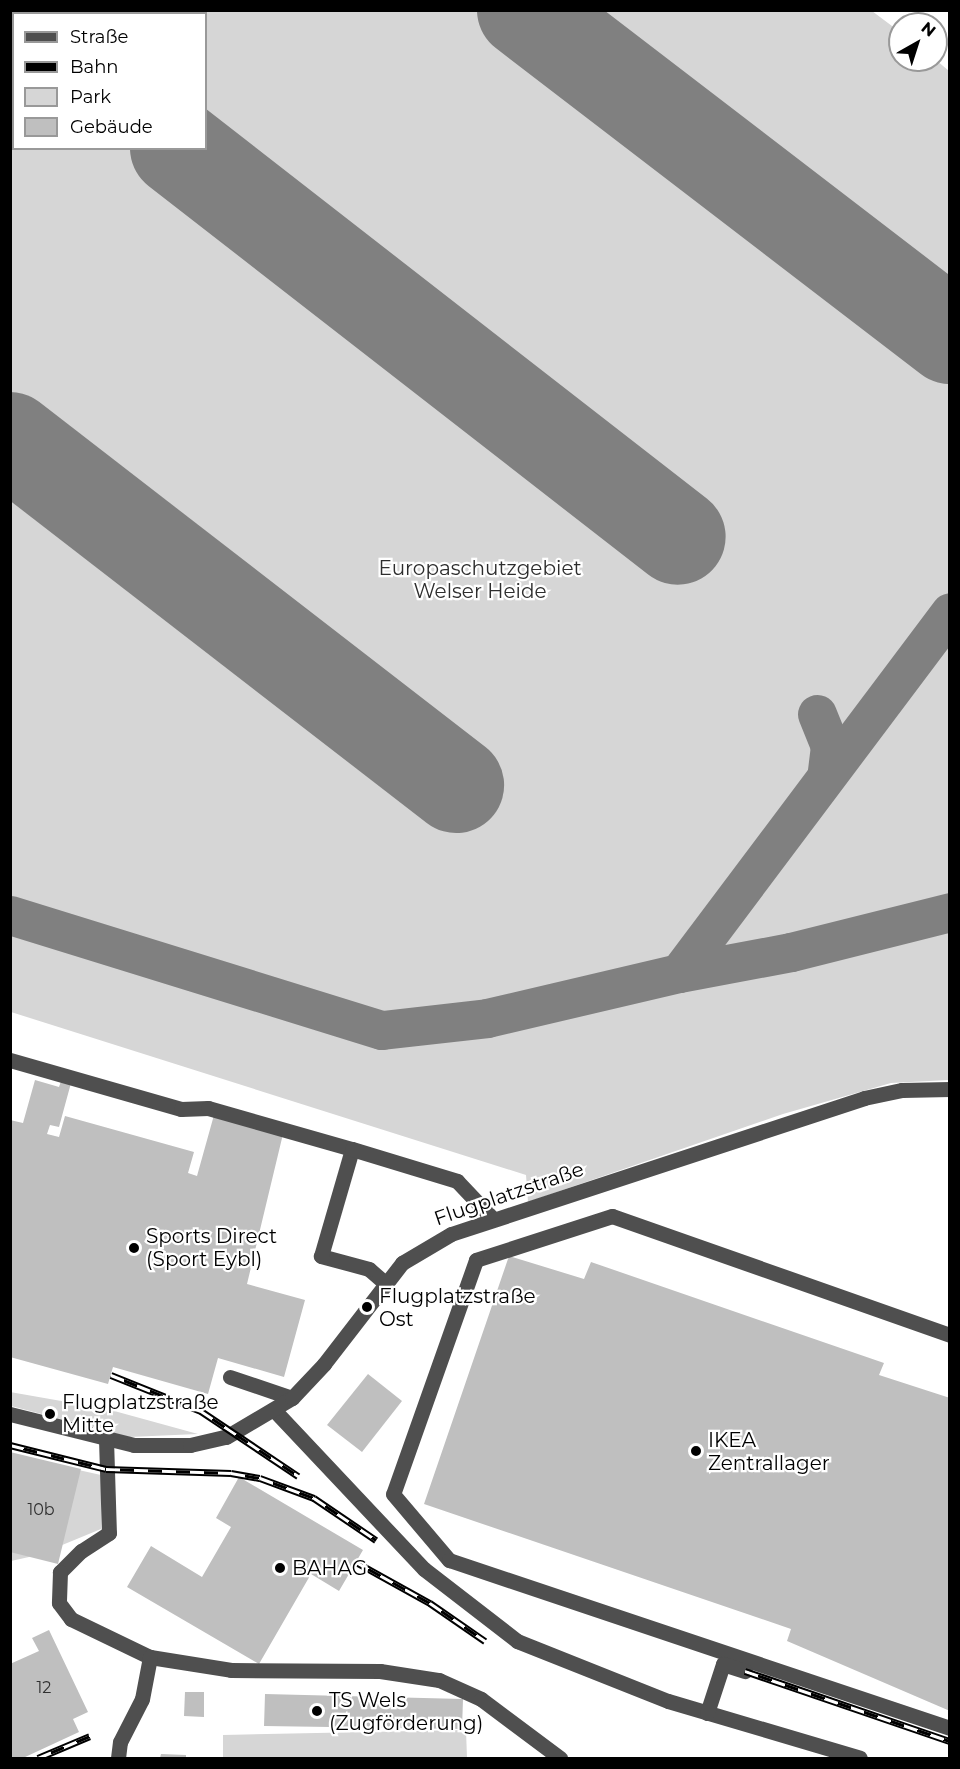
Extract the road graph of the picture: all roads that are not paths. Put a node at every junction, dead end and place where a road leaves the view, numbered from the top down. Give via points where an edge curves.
1 (10, 1060) edge
2 (950, 1089) edge
3 (352, 1149) junction
4 (493, 1220) junction
5 (385, 1283) junction
6 (950, 1335) edge
7 (230, 1377) dead end
8 (292, 1398) junction
9 (275, 1411) junction
10 (10, 1414) edge
11 (106, 1439) junction
12 (150, 1657) junction
13 (745, 1671) dead end
14 (707, 1713) junction
15 (950, 1728) edge
16 (118, 1758) edge
17 (560, 1758) edge
18 (860, 1758) edge

1 - 3 street via 181,1109 208,1108
2 - 4 street, Flugplatzstraße via 902,1090 864,1098
3 - 4 street via 457,1181
3 - 5 street via 321,1256 369,1269
4 - 5 street, Flugplatzstraße via 422,1249
5 - 8 street, Flugplatzstraße via 324,1364
6 - 15 street via 612,1216 476,1260 393,1494 449,1560
7 - 8 street
8 - 9 street, Flugplatzstraße
9 - 11 street, Flugplatzstraße via 226,1437 190,1445 162,1447
9 - 14 street via 424,1569 517,1641
10 - 11 street, Flugplatzstraße
11 - 12 street via 109,1533 81,1551 60,1572 59,1603 71,1619
12 - 16 street via 142,1699 120,1742
12 - 17 street via 231,1670 380,1671 440,1680 481,1699
13 - 14 street via 723,1664
14 - 18 street

